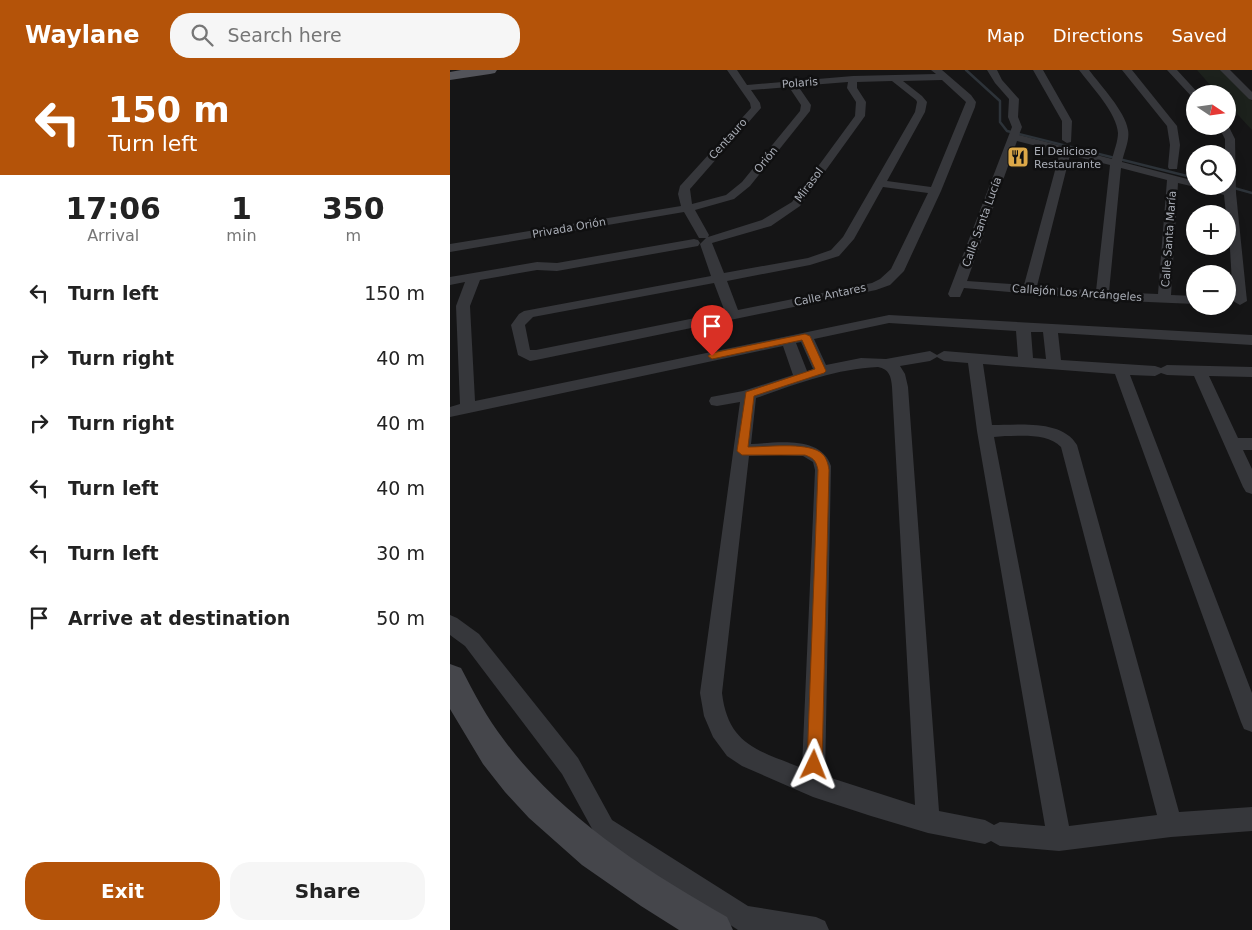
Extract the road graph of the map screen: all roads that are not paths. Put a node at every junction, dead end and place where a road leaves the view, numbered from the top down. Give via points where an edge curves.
1 (490, 70) edge
2 (736, 70) edge
3 (936, 70) edge
4 (992, 70) edge
5 (1038, 70) edge
6 (1084, 70) edge
7 (1127, 70) edge
8 (1172, 70) edge
9 (1225, 70) edge
10 (455, 73) edge
11 (944, 77) junction
12 (894, 78) junction
13 (1233, 78) junction
14 (1252, 78) edge
15 (852, 83) junction
16 (792, 84) junction
17 (1186, 86) edge
18 (746, 88) junction
19 (1252, 97) edge
20 (1015, 132) junction
21 (1066, 146) junction
22 (1117, 159) junction
23 (1186, 172) edge
24 (1173, 173) junction
25 (1186, 180) edge
26 (879, 183) junction
27 (935, 191) junction
28 (1231, 195) edge
29 (689, 208) junction
30 (703, 240) junction
31 (450, 248) edge
32 (719, 278) junction
33 (450, 281) edge
34 (472, 282) junction
35 (957, 289) joint
36 (1029, 290) junction
37 (450, 292) edge
38 (1102, 296) junction
39 (1164, 299) junction
40 (1186, 300) edge
41 (1240, 301) edge
42 (733, 315) junction
43 (1023, 326) junction
44 (1050, 328) junction
45 (805, 336) junction
46 (788, 340) junction
47 (1252, 340) edge
48 (975, 358) junction
49 (1026, 362) junction
50 (887, 363) junction
51 (1054, 363) junction
52 (1121, 370) junction
53 (821, 371) junction
54 (1199, 371) junction
55 (1252, 372) edge
56 (801, 376) junction
57 (749, 394) junction
58 (717, 402) dead end
59 (468, 408) junction
60 (450, 412) edge
61 (984, 431) junction
62 (1232, 444) junction
63 (1252, 444) edge
64 (742, 451) junction
65 (1252, 487) edge
66 (450, 624) edge
67 (450, 678) edge
68 (1252, 722) edge
69 (814, 785) junction
70 (1252, 819) edge
71 (928, 821) junction
72 (1171, 825) junction
73 (1059, 839) junction
74 (739, 926) edge
75 (816, 930) edge

1 - 10 main road
2 - 18 street, Centauro
3 - 11 street, Calle Antares
4 - 20 street, Calle Santa Lucía via 1014,99
5 - 21 street via 1067,121
6 - 22 street via 1121,122 1123,138
7 - 24 street, Calle Santa María via 1172,126 1175,145
8 - 17 street
9 - 13 street
11 - 12 street
11 - 27 street, Calle Antares via 971,102
12 - 15 street
12 - 26 street via 919,98 921,106
13 - 14 street
13 - 19 street
15 - 16 street, Polaris via 831,80
15 - 30 street, Mirasol via 861,102 860,116 796,204 770,223 752,230
16 - 18 street, Polaris
16 - 29 street, Orión via 806,108 746,184 730,197
18 - 29 street, Centauro via 756,108 686,185 683,191
20 - 21 street
20 - 35 street, Calle Santa Lucía
21 - 22 street
21 - 36 street
22 - 24 street
22 - 38 street
23 - 24 street
24 - 25 street
24 - 39 street, Calle Santa María
26 - 27 street
26 - 32 street via 848,239 835,253 810,261
27 - 42 street, Calle Antares via 896,271 885,282
28 - 41 street
29 - 30 street
29 - 31 street, Privada Orión
30 - 32 street
30 - 34 street, Mirasol via 557,267 538,275
32 - 42 street
32 - 42 street, Calle Antares via 529,314 518,325 524,352 530,356
33 - 34 street, Mirasol
34 - 37 street, Mirasol
34 - 59 street via 463,306
35 - 36 street, Callejón Los Arcángeles
36 - 38 street, Callejón Los Arcángeles
38 - 39 street, Callejón Los Arcángeles
39 - 40 street, Callejón Los Arcángeles
43 - 44 street
43 - 45 street via 890,319
43 - 49 street
44 - 47 street
44 - 51 street
45 - 46 street
45 - 53 street
46 - 56 street
46 - 59 street
48 - 49 street
48 - 50 street via 937,356
48 - 61 street
49 - 51 street
50 - 53 street
50 - 71 street via 896,371 900,388
51 - 52 street
52 - 54 street
52 - 68 street
53 - 56 street
54 - 55 street
54 - 62 street
56 - 57 street
57 - 58 street
57 - 64 street
59 - 60 street
61 - 72 street via 1050,433 1069,445
61 - 73 street
62 - 63 street
62 - 65 street
64 - 69 street via 711,693 713,713 724,736 745,756
64 - 69 street via 806,451 822,462
66 - 74 street via 472,640 570,766 604,828
67 - 74 main road via 495,753 532,797 567,831 668,904
69 - 71 street
70 - 72 street
71 - 73 street via 992,833
72 - 73 street
74 - 75 street

